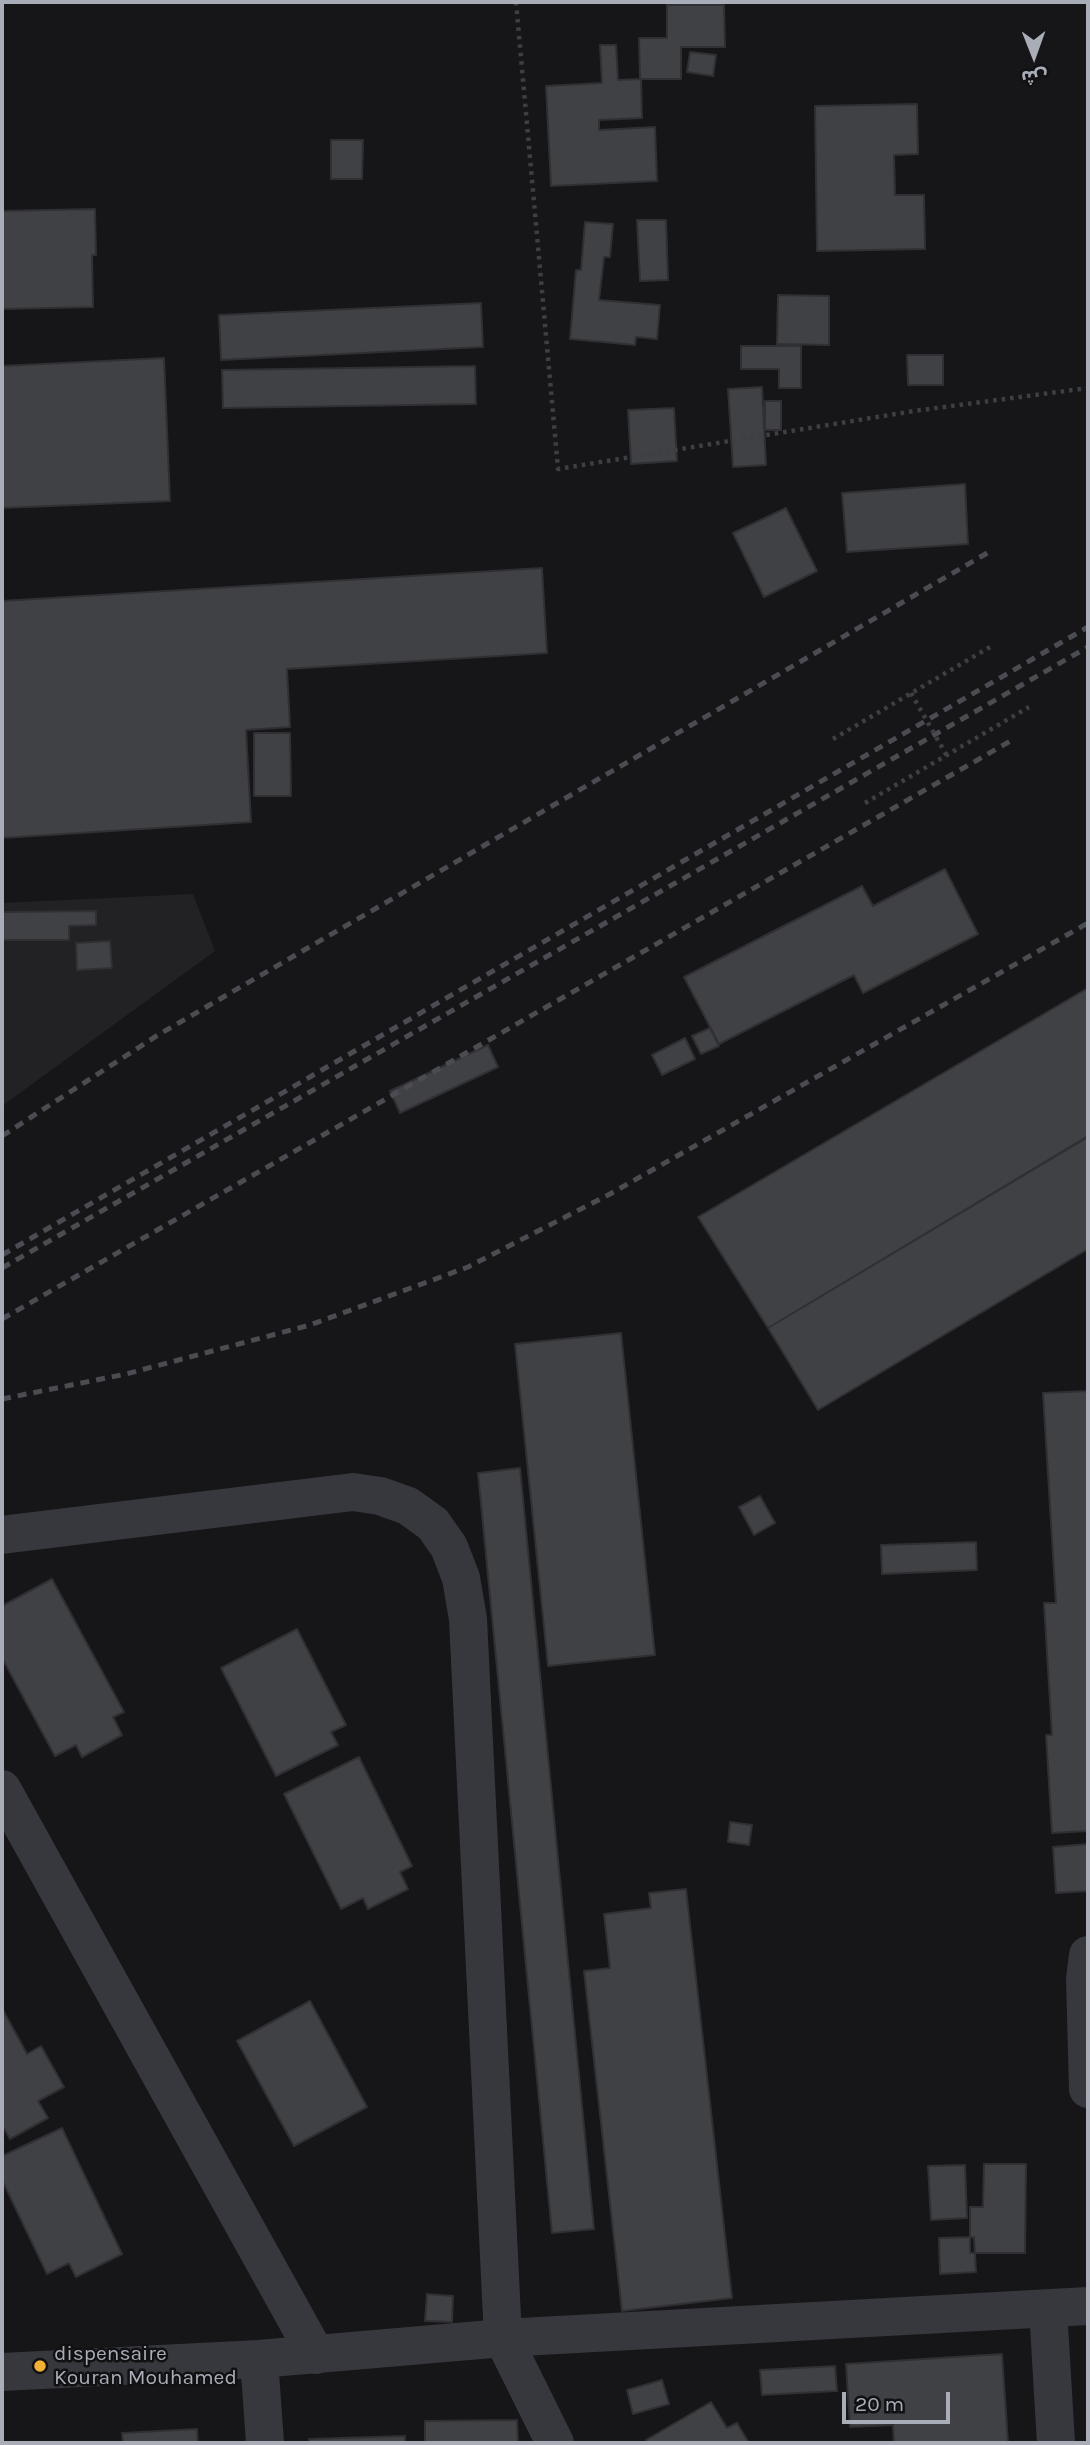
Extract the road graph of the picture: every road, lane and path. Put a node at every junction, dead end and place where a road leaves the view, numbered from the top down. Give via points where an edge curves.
1 (516, 2) edge
2 (1088, 388) edge
3 (990, 646) dead end
4 (911, 693) junction
5 (1029, 707) dead end
6 (832, 739) dead end
7 (947, 756) junction
8 (865, 803) dead end
9 (2, 1535) edge
10 (2, 1789) edge
11 (1088, 1955) edge
12 (1088, 2089) edge
13 (1088, 2306) edge
14 (1048, 2309) junction
15 (503, 2338) junction
16 (316, 2355) junction
17 (259, 2359) junction
18 (2, 2372) edge
19 (265, 2443) edge
20 (555, 2443) edge
21 (1056, 2443) edge

1 - 2 path via 558,469 914,411
3 - 4 path
4 - 6 path
4 - 7 path, bridge
5 - 7 path
7 - 8 path
9 - 15 street via 353,1492 408,1506 433,1524 449,1547 461,1578 468,1619
10 - 16 street
11 - 12 street via 1084,1979
13 - 14 street
14 - 15 street
14 - 21 street
15 - 16 street
15 - 20 street
16 - 17 street
17 - 18 street
17 - 19 street

